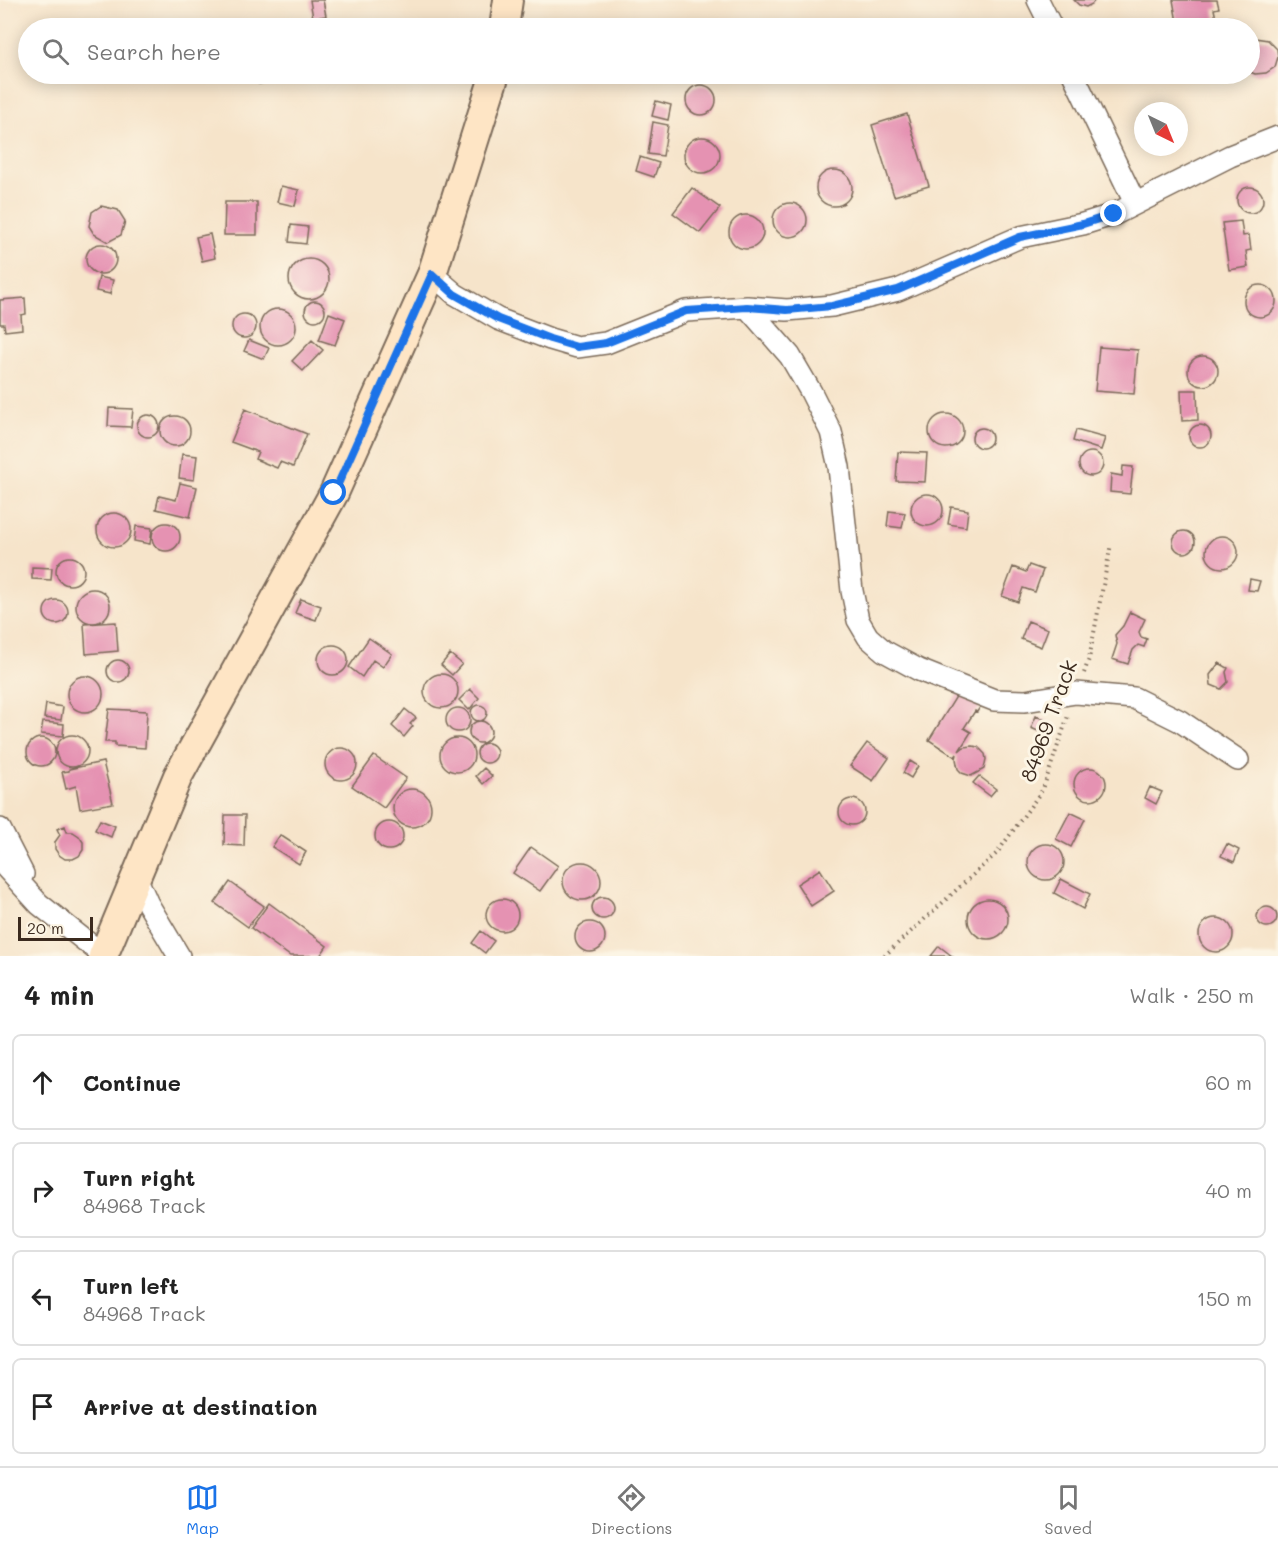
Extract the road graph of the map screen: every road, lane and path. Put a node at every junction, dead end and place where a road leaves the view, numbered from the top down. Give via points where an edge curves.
1 (508, 0) edge
2 (1038, 0) edge
3 (505, 18) edge
4 (1047, 18) edge
5 (492, 84) edge
6 (1078, 84) edge
7 (1278, 137) edge
8 (1135, 203) junction
9 (432, 274) junction
10 (747, 307) junction
11 (1110, 544) dead end
12 (1076, 693) junction
13 (1238, 760) dead end
14 (0, 829) edge
15 (0, 861) edge
16 (136, 877) junction
17 (39, 904) junction
18 (103, 955) edge
19 (179, 956) edge
20 (884, 956) edge

1 - 3 street
2 - 4 street
5 - 9 street
6 - 8 street
7 - 8 street
8 - 10 street via 1083,224 1020,237 898,290 832,306 787,310
9 - 10 street via 454,294 498,319 577,347 606,343 686,311
9 - 16 street via 334,493 178,776
10 - 12 street via 790,356 831,432 839,467 852,591 858,621 868,637 884,651 919,670 994,700 1035,700
11 - 12 path, 84969 Track via 1089,659
12 - 13 street via 1134,698 1180,721
12 - 20 path, 84969 Track via 1043,789 997,853
14 - 17 street
15 - 17 street
16 - 18 street
16 - 19 street
17 - 18 street

